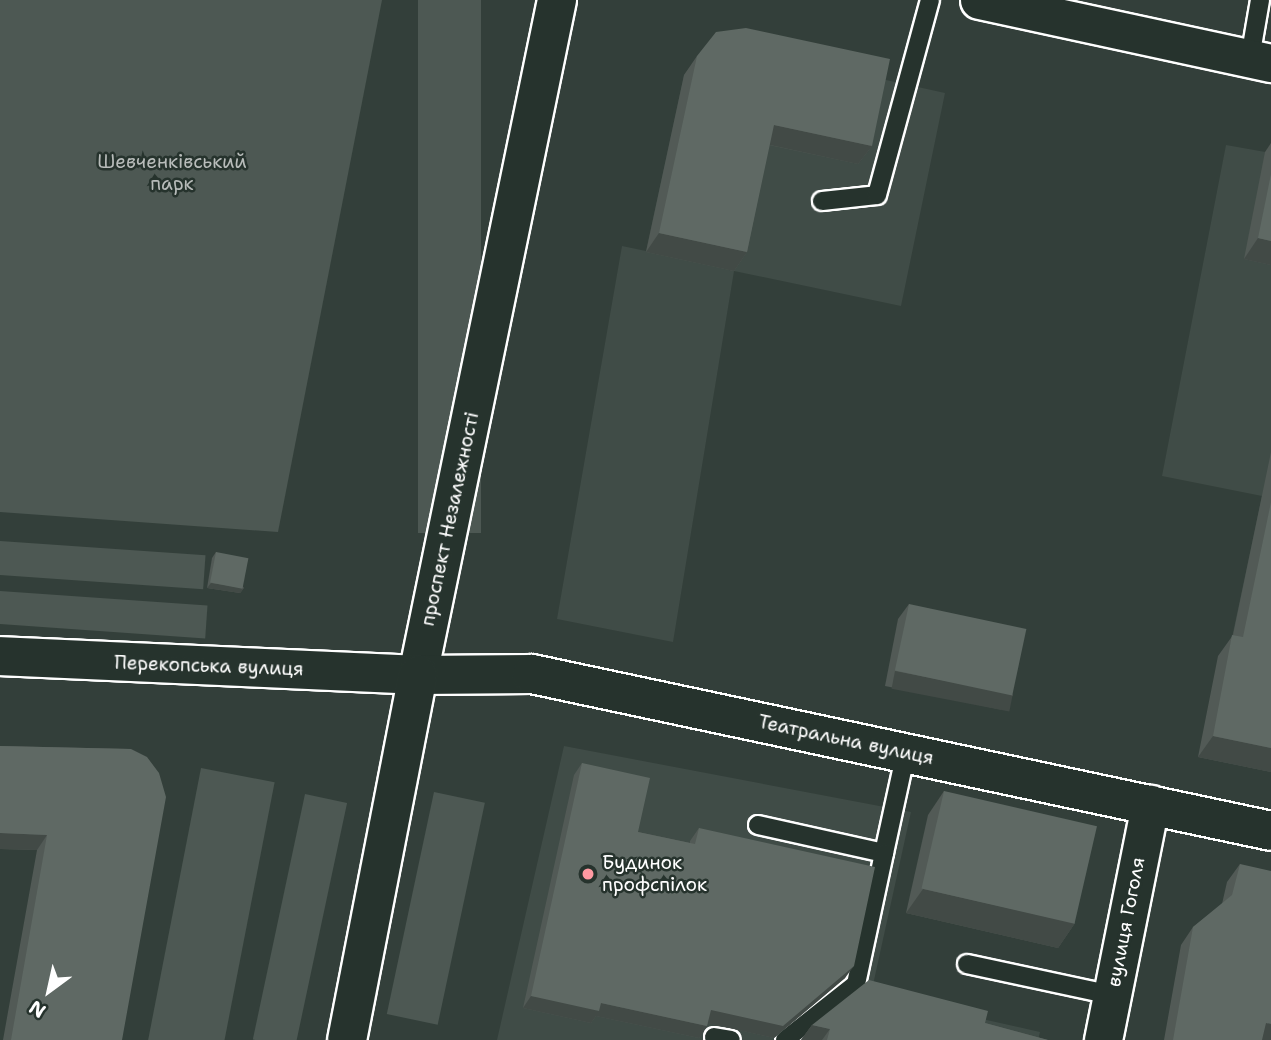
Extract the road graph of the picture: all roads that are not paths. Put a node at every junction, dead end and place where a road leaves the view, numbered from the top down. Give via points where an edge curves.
1 (557, 0) edge
2 (930, 0) edge
3 (979, 0) edge
4 (1260, 0) edge
5 (1260, 61) edge
6 (822, 201) dead end
7 (0, 656) edge
8 (418, 675) junction
9 (906, 752) junction
10 (1150, 804) junction
11 (758, 825) dead end
12 (1271, 831) edge
13 (884, 853) junction
14 (967, 964) dead end
15 (1111, 995) junction
16 (347, 1040) edge
17 (785, 1040) edge
18 (1103, 1040) edge

1 - 8 street, проспект Незалежності
2 - 6 lane via 877,195
3 - 5 street
4 - 5 lane
7 - 8 street, Перекопська вулиця
8 - 9 street, Театральна вулиця via 532,674
8 - 16 street, проспект Незалежності
9 - 10 street, Театральна вулиця
9 - 13 lane
10 - 12 street, Театральна вулиця
10 - 15 street, вулиця Гоголя
11 - 13 lane
13 - 17 lane via 856,984
14 - 15 lane
15 - 18 street, вулиця Гоголя

